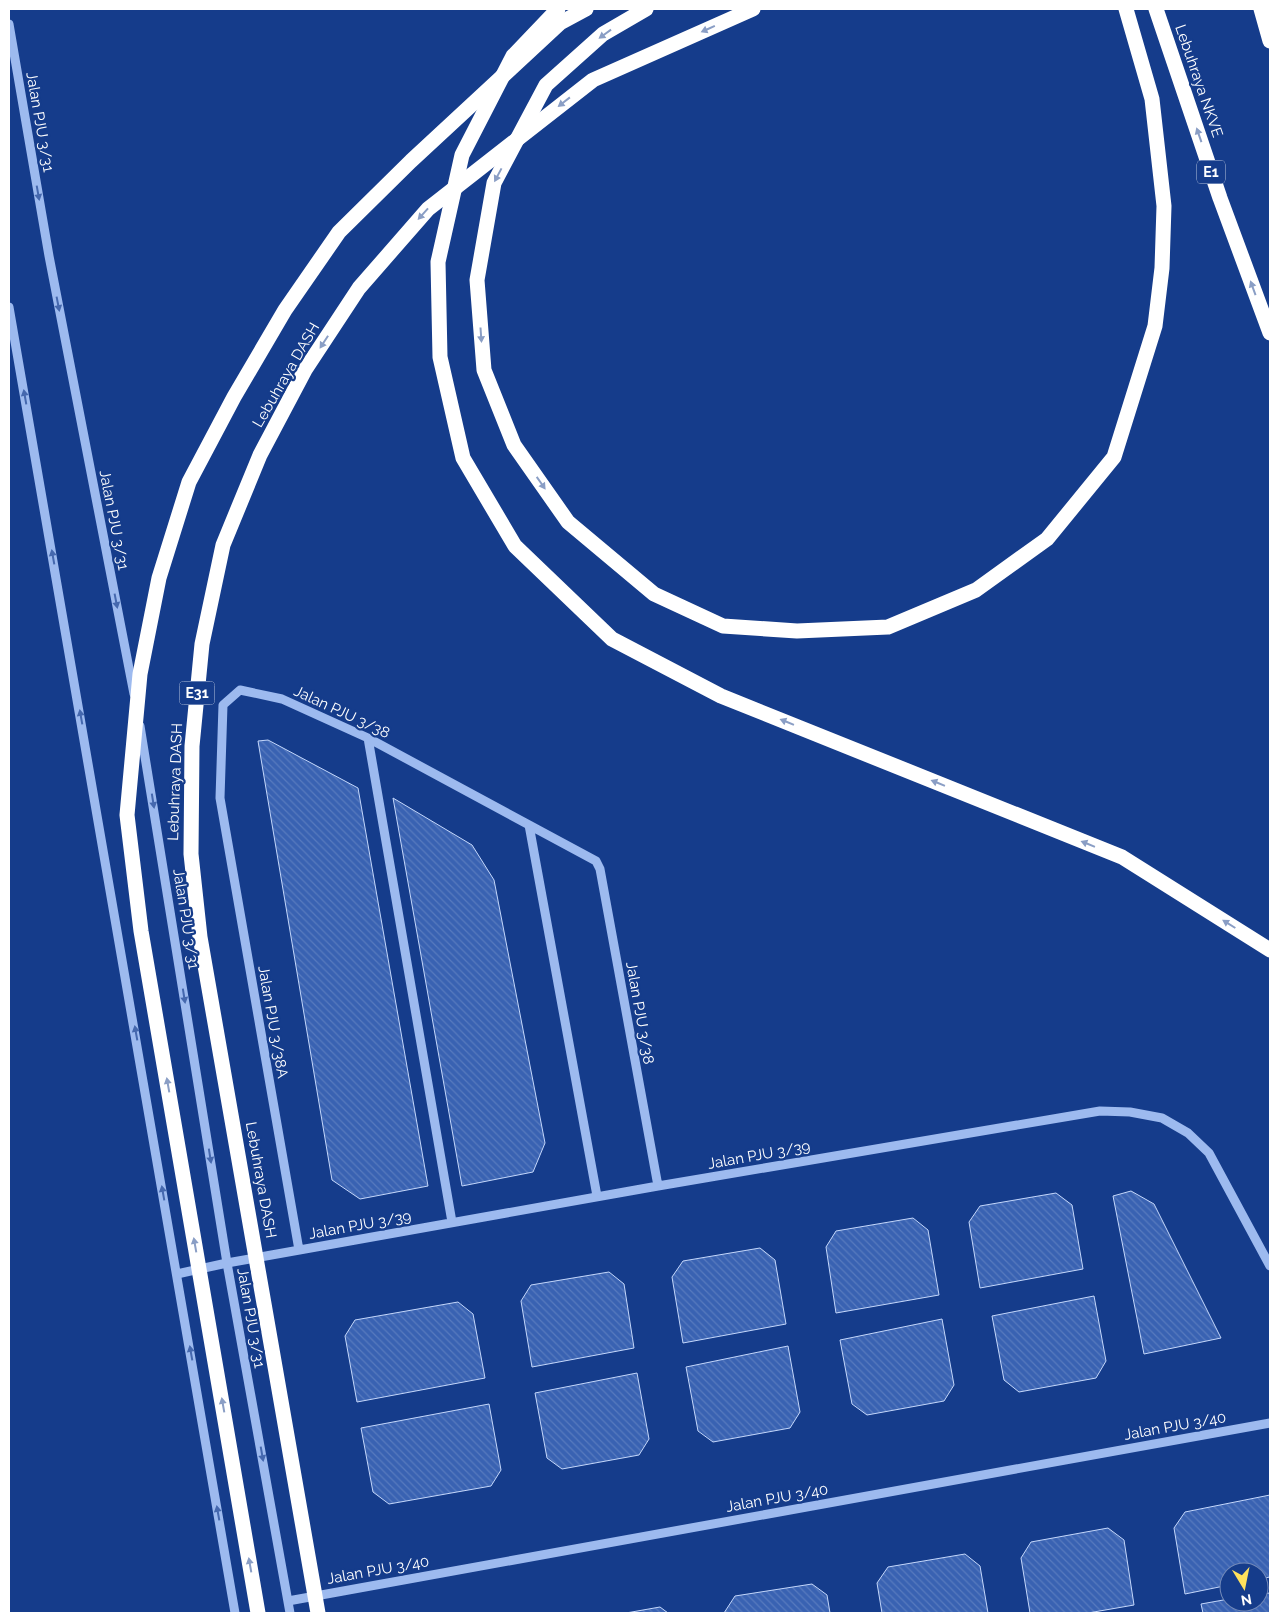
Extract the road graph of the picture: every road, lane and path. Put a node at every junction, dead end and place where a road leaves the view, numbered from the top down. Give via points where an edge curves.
1 (558, 9) edge
2 (586, 9) edge
3 (646, 9) edge
4 (752, 9) edge
5 (1126, 9) edge
6 (1156, 9) edge
7 (1261, 9) edge
8 (9, 24) edge
9 (1270, 41) edge
10 (9, 306) edge
11 (1270, 333) edge
12 (368, 738) junction
13 (220, 798) joint
14 (529, 826) junction
15 (1270, 950) edge
16 (658, 1186) junction
17 (597, 1196) junction
18 (452, 1222) junction
19 (299, 1250) junction
20 (227, 1262) junction
21 (1270, 1266) edge
22 (177, 1274) junction
23 (1270, 1423) edge
24 (288, 1601) junction
25 (235, 1613) edge
26 (258, 1613) edge
27 (290, 1613) edge
28 (318, 1613) edge

15 -> 1 highway via 1122,857 721,696 612,639 515,546 463,458 440,357 438,262 462,155 513,56
26 -> 2 highway, bridge via 140,922 127,814 140,674 159,578 189,482 285,310 339,232 560,23
3 -> 5 highway via 603,34 546,85 494,183 478,280 484,370 514,445 568,522 654,594 723,626 797,631 888,627 976,590 1047,539 1114,457 1155,326 1162,268 1164,206 1152,99
4 -> 28 highway, Lebuhraya DASH / E31, bridge via 593,80 428,208 360,288 305,370 260,455 223,545 202,644 192,746 190,854 200,937
11 -> 6 highway, Lebuhraya NKVE / E1
7 - 9 highway
8 -> 20 street, Jalan PJU 3/31 via 49,256 145,753
22 -> 10 street
12 - 13 street, Jalan PJU 3/38 via 282,699 240,690 223,705
12 - 14 street, Jalan PJU 3/38
12 - 18 street
13 - 19 street, Jalan PJU 3/38A
14 - 16 street, Jalan PJU 3/38 via 586,854 596,861 600,869
14 - 17 street
16 - 17 street, Jalan PJU 3/39
16 - 21 street, Jalan PJU 3/39 via 1100,1112 1130,1112 1162,1118 1188,1133 1208,1153
17 - 18 street, Jalan PJU 3/39
18 - 19 street, Jalan PJU 3/39
19 - 20 street, Jalan PJU 3/39
20 - 22 street, Jalan PJU 3/39
20 -> 24 street, Jalan PJU 3/31
25 -> 22 street
23 - 24 street, Jalan PJU 3/40
24 - 27 street, Jalan PJU 3/31

